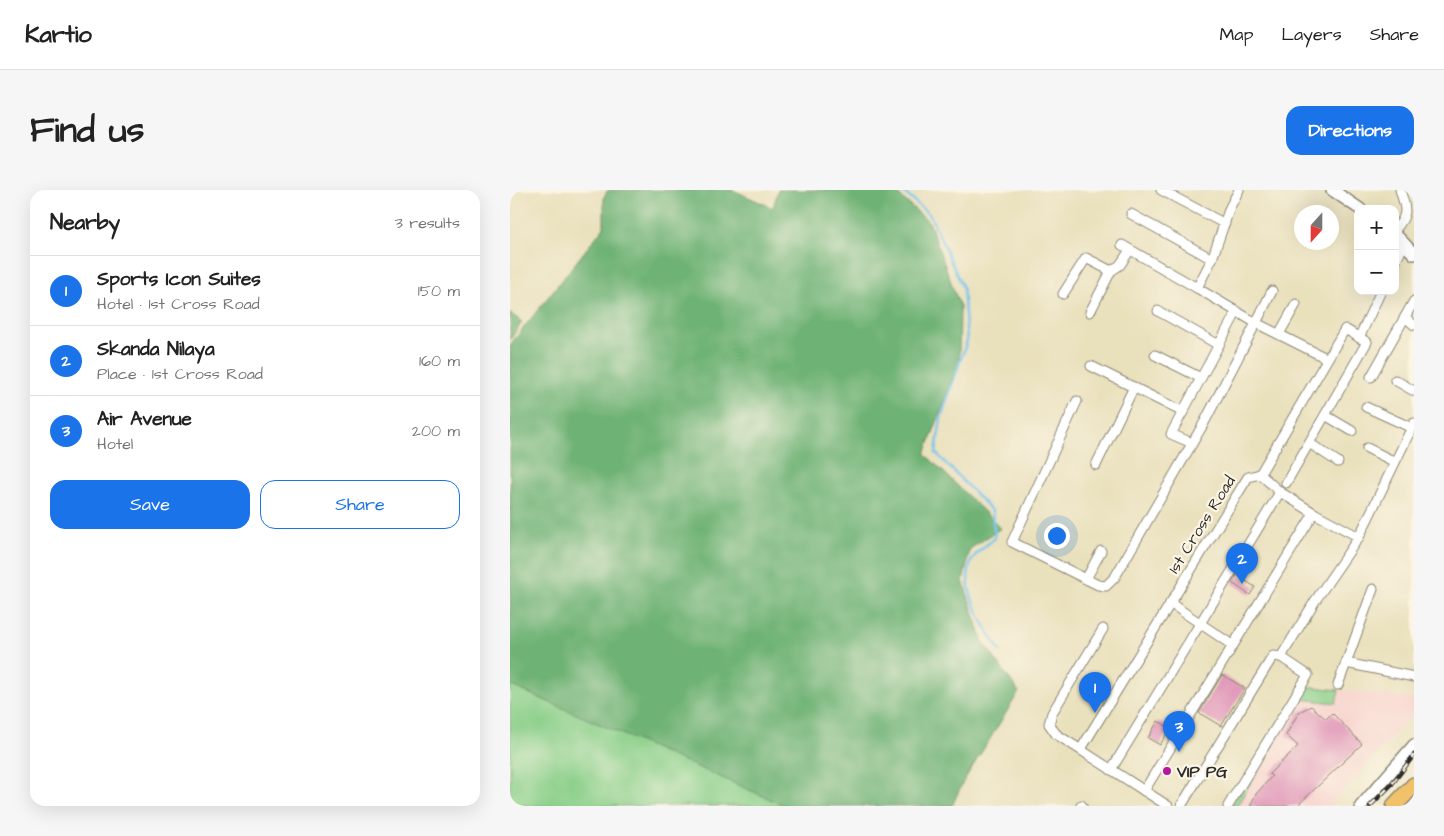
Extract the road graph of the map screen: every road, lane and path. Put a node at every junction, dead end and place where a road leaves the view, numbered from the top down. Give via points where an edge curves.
1 (1161, 190) edge
2 (1239, 190) edge
3 (1400, 190) edge
4 (1335, 191) edge
5 (1354, 205) edge
6 (1131, 214) dead end
7 (1225, 224) junction
8 (1399, 225) edge
9 (1399, 238) edge
10 (1404, 244) junction
11 (1399, 254) edge
12 (1414, 254) edge
13 (1212, 258) junction
14 (1110, 271) junction
15 (1196, 288) junction
16 (1272, 291) dead end
17 (1063, 294) dead end
18 (1379, 295) edge
19 (1414, 301) edge
20 (1296, 304) dead end
21 (1158, 311) dead end
22 (1237, 311) junction
23 (1090, 312) dead end
24 (1405, 317) junction
25 (1256, 323) junction
26 (1414, 325) edge
27 (1279, 334) junction
28 (1359, 338) junction
29 (1219, 345) junction
30 (1155, 355) dead end
31 (1326, 358) junction
32 (1091, 366) dead end
33 (1371, 377) dead end
34 (1201, 378) junction
35 (1395, 380) dead end
36 (1134, 387) junction
37 (1414, 391) edge
38 (1077, 401) dead end
39 (1366, 407) dead end
40 (1183, 412) junction
41 (1325, 415) junction
42 (1413, 426) edge
43 (1352, 431) dead end
44 (1192, 443) junction
45 (1309, 443) junction
46 (1367, 448) dead end
47 (1338, 462) dead end
48 (1395, 462) junction
49 (1096, 465) dead end
50 (1260, 474) junction
51 (1286, 483) dead end
52 (1280, 492) junction
53 (1314, 513) junction
54 (1359, 537) junction
55 (1101, 551) dead end
56 (1086, 579) junction
57 (1373, 588) dead end
58 (1170, 603) junction
59 (1202, 623) junction
60 (1103, 628) dead end
61 (1232, 645) junction
62 (1281, 657) junction
63 (1346, 663) junction
64 (1414, 677) edge
65 (1338, 685) dead end
66 (1414, 745) edge
67 (1081, 749) junction
68 (1111, 770) junction
69 (1414, 785) edge
70 (1144, 791) junction
71 (1168, 806) edge
72 (1181, 806) edge
73 (1228, 806) edge
74 (1361, 806) edge
75 (1394, 806) edge

1 - 7 street
2 - 7 street
3 - 8 street via 1407,210
4 - 5 street
6 - 13 street
7 - 13 street
9 - 10 street
10 - 11 street
10 - 12 street
13 - 15 street
14 - 15 street via 1120,265 1126,248
14 - 17 street via 1086,258
14 - 23 street
15 - 22 street
16 - 25 street
18 - 28 street
19 - 24 street
20 - 27 street
21 - 29 street
22 - 25 street
22 - 29 street
24 - 26 street
24 - 33 street
25 - 27 street
25 - 44 street
27 - 31 street
28 - 31 street, 1st Cross Road via 1346,329
28 - 41 street via 1367,342
29 - 34 street
30 - 34 street
31 - 50 street, 1st Cross Road
32 - 36 street
34 - 40 street
35 - 37 street
36 - 40 street
36 - 49 street
38 - 56 street via 1012,542
39 - 42 street
40 - 44 street via 1171,434
41 - 43 street
41 - 45 street
42 - 48 street
44 - 56 street via 1110,583 1098,585
45 - 47 street
45 - 51 street
46 - 48 street
48 - 54 street
50 - 52 street
50 - 58 street, 1st Cross Road via 1248,477
52 - 53 street
52 - 59 street
53 - 54 street
53 - 61 street
54 - 62 street
55 - 56 street
57 - 63 street
58 - 59 street
58 - 67 street, 1st Cross Road
59 - 61 street
59 - 68 street
60 - 67 street via 1050,718 1056,734
61 - 70 street
62 - 72 street via 1273,656
62 - 73 street via 1308,675
63 - 64 street
63 - 65 street
66 - 74 street
67 - 68 street
68 - 70 street
69 - 75 highway
70 - 71 street

